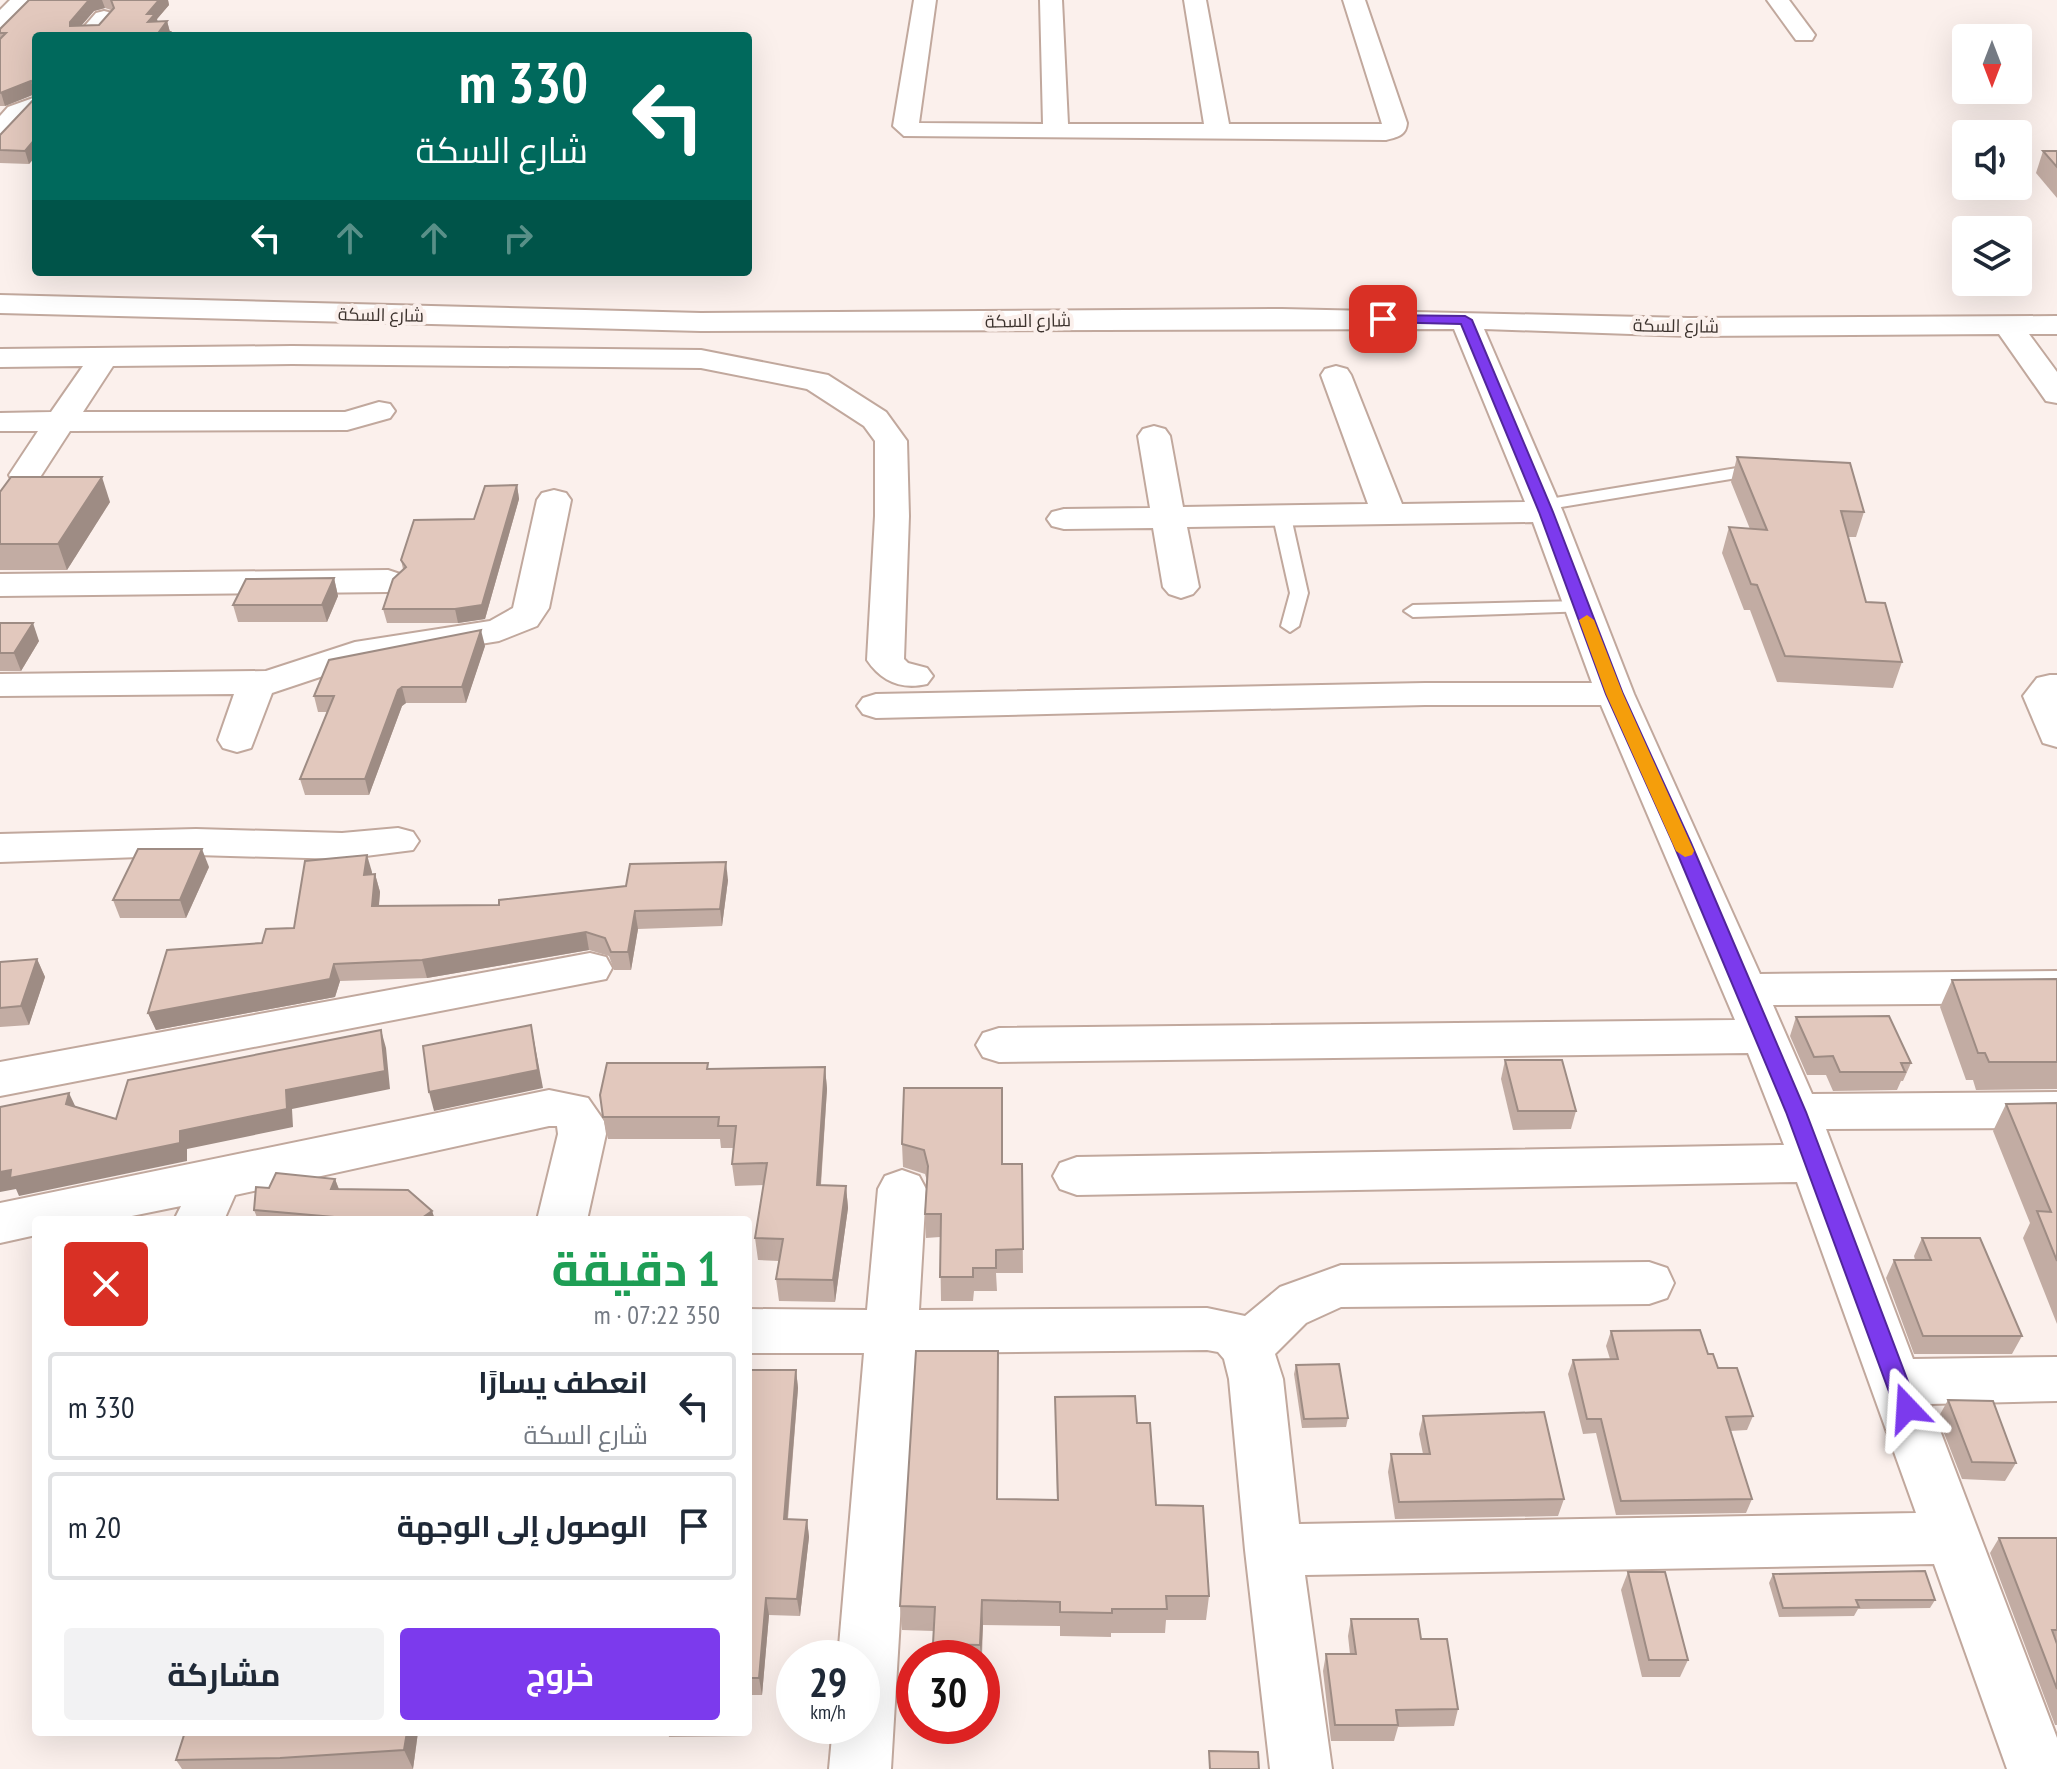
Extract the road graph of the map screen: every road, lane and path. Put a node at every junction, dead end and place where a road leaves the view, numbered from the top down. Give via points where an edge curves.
1 (23, 0) edge
2 (925, 0) edge
3 (1051, 0) edge
4 (1195, 0) edge
5 (1354, 0) edge
6 (1778, 0) edge
7 (104, 18) edge
8 (2, 19) edge
9 (92, 32) edge
10 (1804, 35) dead end
11 (32, 106) edge
12 (1056, 131) junction
13 (1218, 131) junction
14 (0, 132) edge
15 (0, 304) edge
16 (1465, 320) junction
17 (2007, 324) junction
18 (2057, 325) edge
19 (104, 357) junction
20 (0, 358) edge
21 (1336, 375) dead end
22 (2057, 394) edge
23 (379, 411) dead end
24 (0, 422) edge
25 (60, 422) junction
26 (1154, 436) dead end
27 (1749, 471) edge
28 (25, 475) edge
29 (554, 500) dead end
30 (1544, 508) junction
31 (1389, 515) junction
32 (1282, 517) junction
33 (1064, 519) dead end
34 (1169, 519) junction
35 (388, 581) dead end
36 (0, 585) edge
37 (1181, 587) dead end
38 (1582, 607) junction
39 (1413, 611) dead end
40 (1290, 626) dead end
41 (914, 676) dead end
42 (257, 683) junction
43 (0, 685) edge
44 (2057, 686) edge
45 (1615, 694) junction
46 (876, 706) dead end
47 (2057, 735) edge
48 (237, 740) dead end
49 (398, 841) dead end
50 (0, 848) edge
51 (590, 968) dead end
52 (2057, 987) edge
53 (1745, 990) junction
54 (1765, 1036) junction
55 (999, 1045) dead end
56 (0, 1079) edge
57 (2057, 1110) edge
58 (1796, 1112) junction
59 (1815, 1163) junction
60 (1077, 1176) dead end
61 (902, 1189) dead end
62 (208, 1200) edge
63 (63, 1216) edge
64 (563, 1216) edge
65 (32, 1219) edge
66 (0, 1223) edge
67 (1649, 1283) dead end
68 (752, 1331) edge
69 (894, 1332) junction
70 (1247, 1349) junction
71 (2057, 1379) edge
72 (1897, 1382) junction
73 (1954, 1538) junction
74 (1273, 1550) junction
75 (860, 1769) edge
76 (1301, 1769) edge
77 (2038, 1769) edge

1 - 8 street
2 - 12 street via 909,129
3 - 12 street
4 - 13 street
5 - 13 street via 1394,129
6 - 10 street
7 - 9 street
11 - 14 street via 17,112
12 - 13 street
15 - 16 street, شارع السكة via 715,323
16 - 17 street, شارع السكة via 1688,327
16 - 30 street
17 - 18 street, شارع السكة
17 - 22 street
19 - 20 street
19 - 25 street
19 - 41 street via 701,359 817,382 875,419 891,441 885,660 895,672
21 - 31 street
23 - 25 street via 347,421
24 - 25 street
25 - 28 street
26 - 34 street
27 - 30 lane
29 - 42 street via 531,608 513,625 355,653
30 - 31 street
30 - 38 street
31 - 32 street
32 - 34 street
32 - 40 lane via 1299,593
33 - 34 street
34 - 37 street
35 - 36 street
38 - 39 lane
38 - 45 street
42 - 43 street
42 - 48 street
44 - 47 street via 2042,696
45 - 46 street
45 - 53 street
49 - 50 street via 342,846 196,842
51 - 56 street
52 - 53 street
53 - 54 street
54 - 55 street
54 - 58 street
57 - 58 street
58 - 59 street
59 - 60 street
59 - 72 street
61 - 69 street
62 - 63 street
62 - 64 street via 549,1108 571,1110 582,1134
65 - 66 street
67 - 70 street via 1341,1286 1301,1298 1280,1312
68 - 69 street
69 - 70 street via 1207,1329 1233,1333
69 - 75 street
70 - 74 street via 1256,1379
71 - 72 street
72 - 73 street
73 - 74 street
73 - 77 street
74 - 76 street

